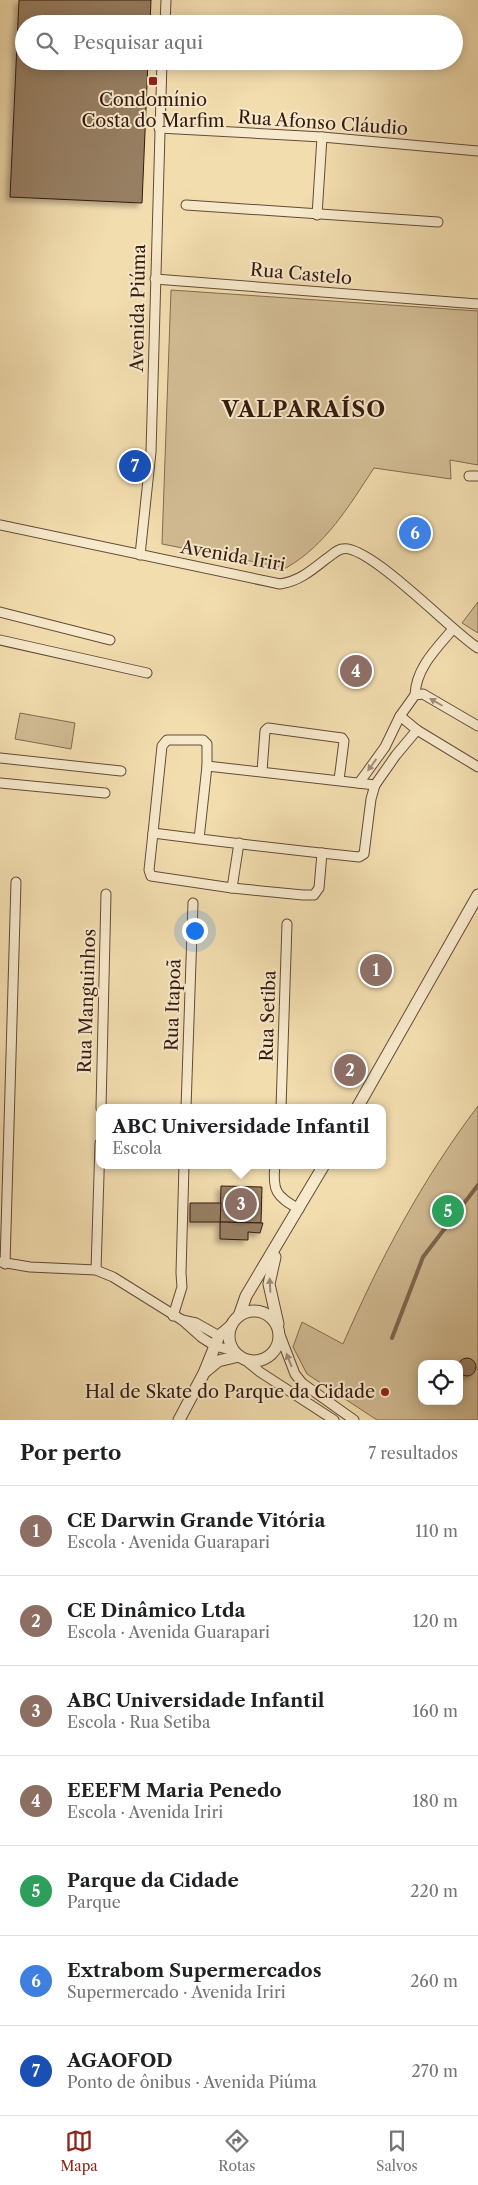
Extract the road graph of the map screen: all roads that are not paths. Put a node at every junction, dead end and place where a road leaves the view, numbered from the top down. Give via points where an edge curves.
1 (166, 0) edge
2 (165, 15) edge
3 (162, 70) edge
4 (159, 128) junction
5 (322, 137) junction
6 (478, 151) edge
7 (186, 204) dead end
8 (317, 215) junction
9 (438, 222) dead end
10 (155, 279) junction
11 (478, 304) edge
12 (0, 525) edge
13 (140, 555) junction
14 (0, 612) edge
15 (452, 629) junction
16 (0, 640) edge
17 (110, 640) dead end
18 (478, 648) edge
19 (147, 673) dead end
20 (415, 695) junction
21 (400, 716) junction
22 (478, 726) edge
23 (417, 730) junction
24 (0, 758) edge
25 (207, 766) junction
26 (478, 767) edge
27 (120, 771) dead end
28 (262, 771) junction
29 (339, 780) junction
30 (359, 782) junction
31 (0, 783) edge
32 (375, 785) junction
33 (105, 793) dead end
34 (153, 833) junction
35 (199, 839) junction
36 (239, 844) junction
37 (322, 853) junction
38 (16, 882) dead end
39 (232, 888) junction
40 (106, 894) dead end
41 (478, 895) edge
42 (193, 903) dead end
43 (287, 924) dead end
44 (101, 1104) edge
45 (186, 1104) edge
46 (281, 1104) edge
47 (359, 1104) edge
48 (99, 1169) edge
49 (184, 1169) edge
50 (275, 1169) edge
51 (322, 1169) edge
52 (299, 1209) junction
53 (279, 1243) junction
54 (2, 1263) edge
55 (96, 1270) junction
56 (173, 1316) junction
57 (239, 1316) junction
58 (231, 1326) junction
59 (279, 1332) junction
60 (217, 1341) junction
61 (239, 1355) junction
62 (204, 1372) junction
63 (179, 1420) edge
64 (334, 1420) edge
65 (354, 1420) edge

1 - 2 street
3 - 4 street, Avenida Piúma
4 - 5 street, Rua Afonso Cláudio
4 - 10 street, Avenida Piúma
5 - 6 street, Rua Afonso Cláudio
5 - 8 street
7 - 8 street
8 - 9 street
10 - 11 street, Rua Castelo
10 - 13 street, Avenida Piúma via 150,452
12 - 13 street, Avenida Iriri
13 - 15 street, Avenida Iriri via 280,584 306,575 341,549 350,548 367,556 448,622
14 - 17 street
15 - 18 street, Avenida Iriri
15 - 20 street via 422,668
16 - 19 street
20 - 21 street
22 -> 20 street via 423,694
21 - 23 street
21 -> 30 street via 386,746
23 - 26 street
23 - 32 street
24 - 27 street
25 - 28 street
25 - 34 street via 206,741 164,742
25 - 35 street
28 - 29 street
28 - 29 street via 265,731 268,728 342,738
29 - 30 street
30 - 32 street
31 - 33 street
32 - 37 street via 363,856
34 - 35 street
34 - 39 street via 150,876
35 - 36 street
36 - 37 street
36 - 39 street
37 - 39 street via 319,888 314,894
38 - 54 street
40 - 44 street, Rua Manguinhos
41 - 47 street
42 - 45 street, Rua Itapoã
43 - 46 street, Rua Setiba
48 - 55 street
49 - 56 street via 182,1287
50 - 52 street via 274,1187 278,1194
51 - 52 street
52 - 53 street
53 - 57 street via 246,1296
59 -> 53 street via 269,1284
54 - 55 street
55 - 56 street via 113,1276
56 - 60 street via 196,1323
57 - 58 street
57 - 59 street via 249,1311 260,1311 270,1316
58 - 60 street
58 - 61 street via 229,1339
59 - 61 street via 272,1355 259,1361
65 -> 59 street via 302,1383 295,1374
60 - 61 street
60 - 62 street
61 - 62 street via 218,1361
61 - 64 street
62 - 63 street

